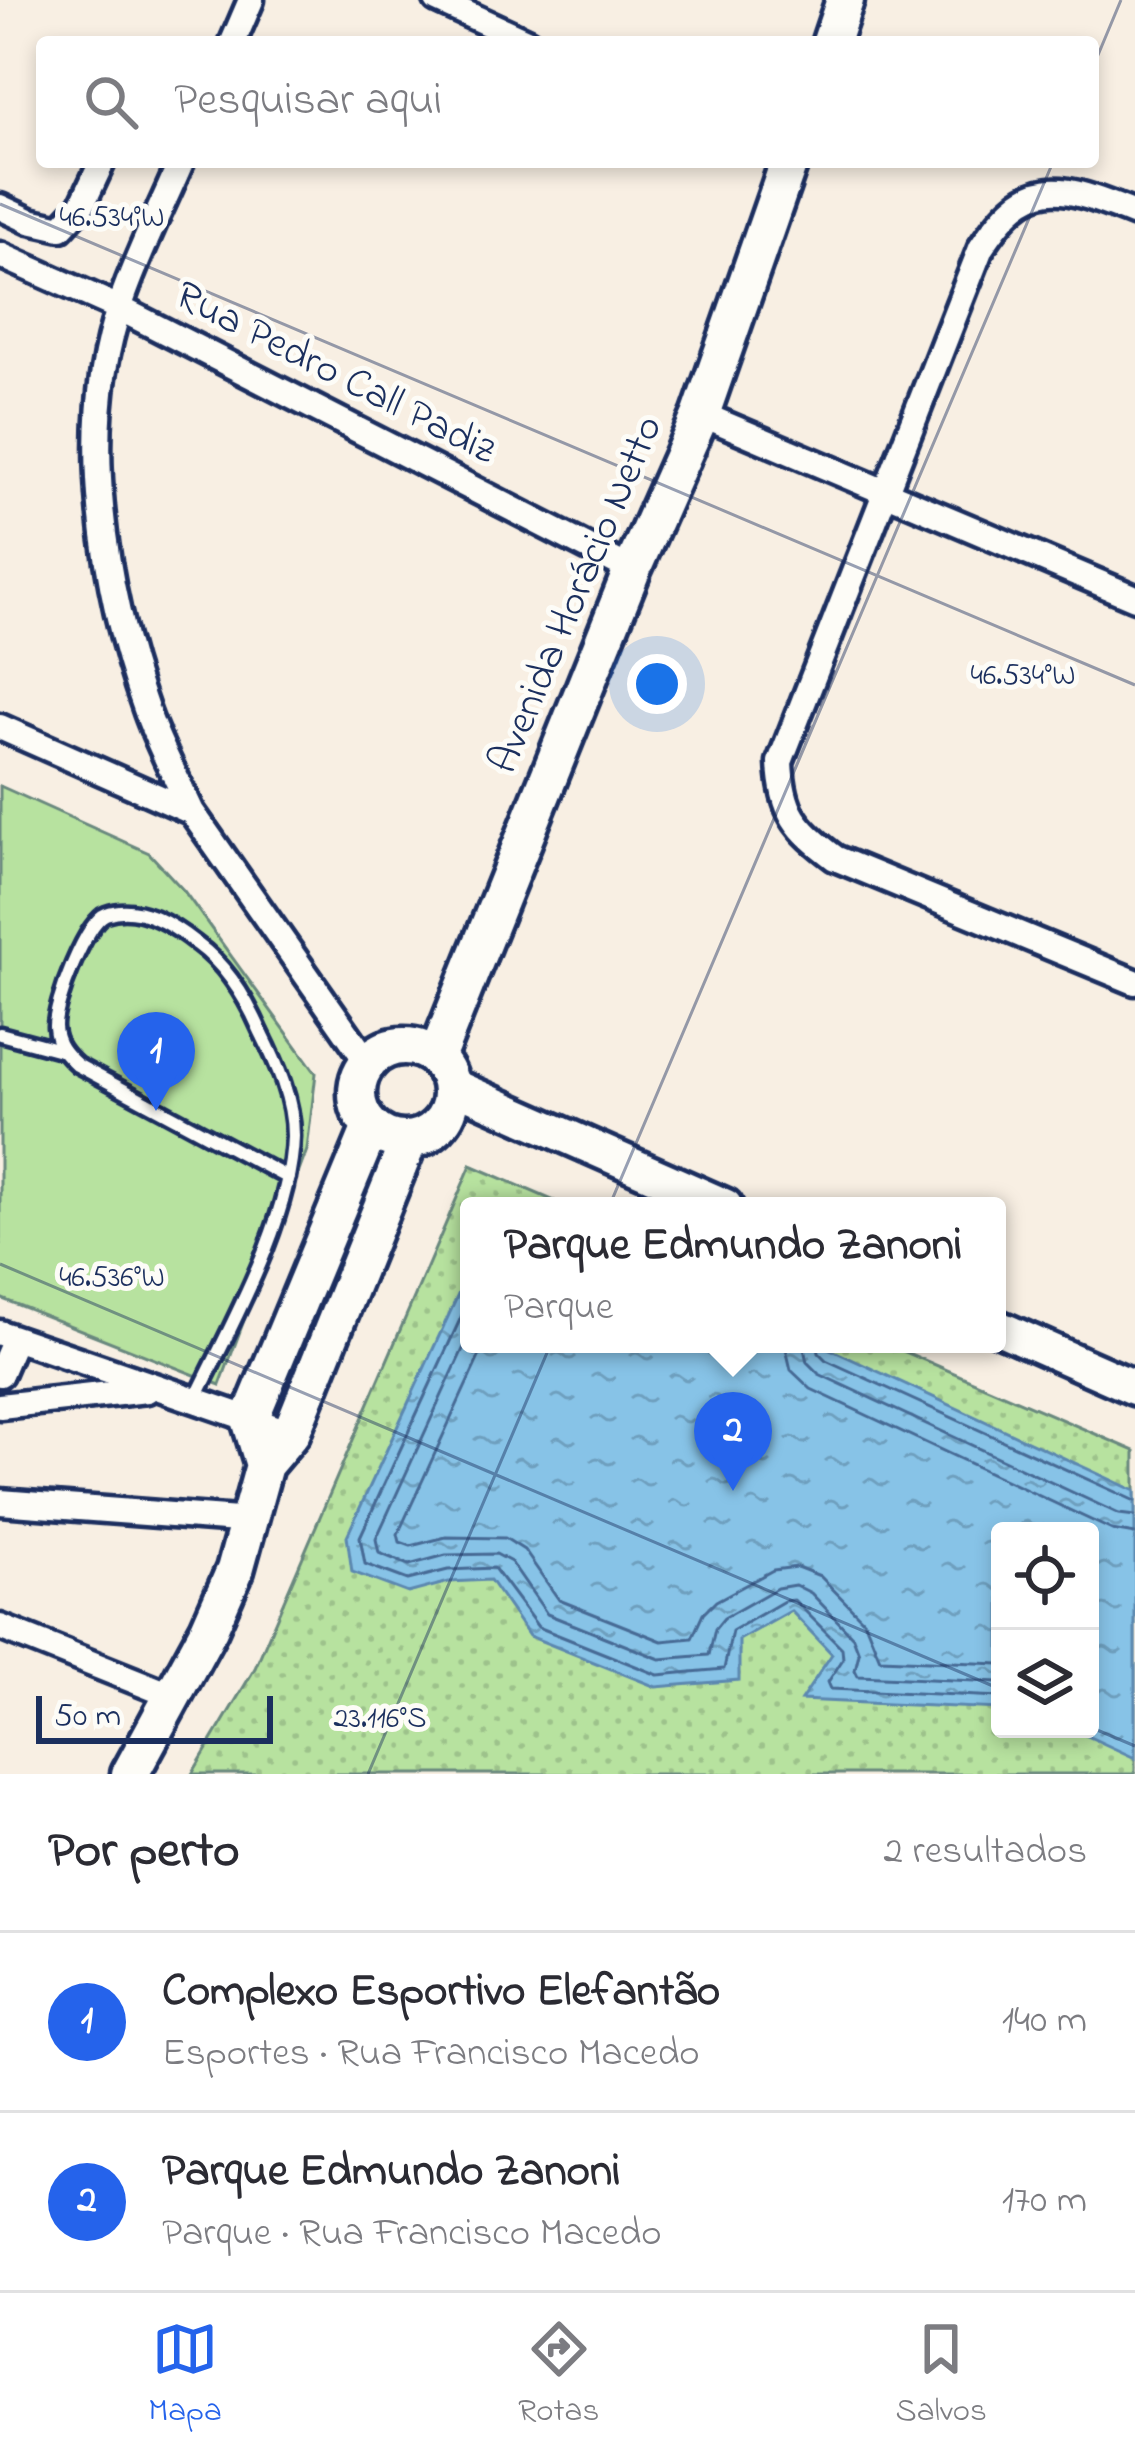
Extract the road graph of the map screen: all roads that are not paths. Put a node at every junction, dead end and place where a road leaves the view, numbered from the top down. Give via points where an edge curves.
1 (251, 0) edge
2 (437, 0) edge
3 (845, 0) edge
4 (236, 36) edge
5 (515, 36) edge
6 (833, 36) edge
7 (99, 168) edge
8 (178, 168) edge
9 (787, 168) edge
10 (0, 207) edge
11 (1135, 214) edge
12 (0, 254) edge
13 (119, 308) junction
14 (701, 414) junction
15 (884, 494) junction
16 (632, 570) junction
17 (1135, 598) edge
18 (0, 727) edge
19 (192, 812) junction
20 (1135, 982) edge
21 (0, 1034) edge
22 (60, 1050) junction
23 (368, 1063) junction
24 (443, 1071) junction
25 (371, 1127) junction
26 (409, 1140) junction
27 (288, 1178) junction
28 (706, 1197) edge
29 (1006, 1331) edge
30 (7, 1336) edge
31 (0, 1374) edge
32 (1135, 1388) edge
33 (156, 1389) junction
34 (195, 1400) junction
35 (0, 1406) edge
36 (250, 1419) junction
37 (291, 1433) junction
38 (265, 1465) junction
39 (0, 1502) edge
40 (251, 1521) junction
41 (0, 1627) edge
42 (173, 1696) junction
43 (130, 1774) edge

1 - 4 street
2 - 5 street
3 - 6 main road
7 - 10 street via 61,228
8 - 13 street
9 - 14 main road, Avenida Horácio Netto
11 - 15 street via 1072,191 1037,190 1003,214 981,248
12 - 13 street, Rua Pedro Call Padiz
13 - 16 street, Rua Pedro Call Padiz
13 - 19 street via 101,388 106,553 147,713
14 - 15 street
14 - 16 main road, Avenida Horácio Netto
15 - 17 street
15 - 20 street via 780,762 781,795 802,833 835,858
16 - 24 main road, Avenida Horácio Netto
18 - 19 street
19 - 23 street
21 - 22 lane
22 - 27 lane
22 - 27 lane via 58,1008 94,921 139,912 173,926 210,953 249,1005 286,1089 293,1133
23 - 24 main road via 409,1045
23 - 25 main road via 357,1095
24 - 26 main road via 446,1115
24 - 28 street
25 - 26 main road
25 - 36 main road
26 - 37 main road
27 - 34 lane via 254,1275
29 - 32 street
30 - 31 street
30 - 33 street
33 - 34 street
33 - 35 street
34 - 36 street
36 - 37 street
36 - 38 main road
37 - 38 main road
38 - 40 main road
39 - 40 street
40 - 42 main road
41 - 42 street
42 - 43 main road

